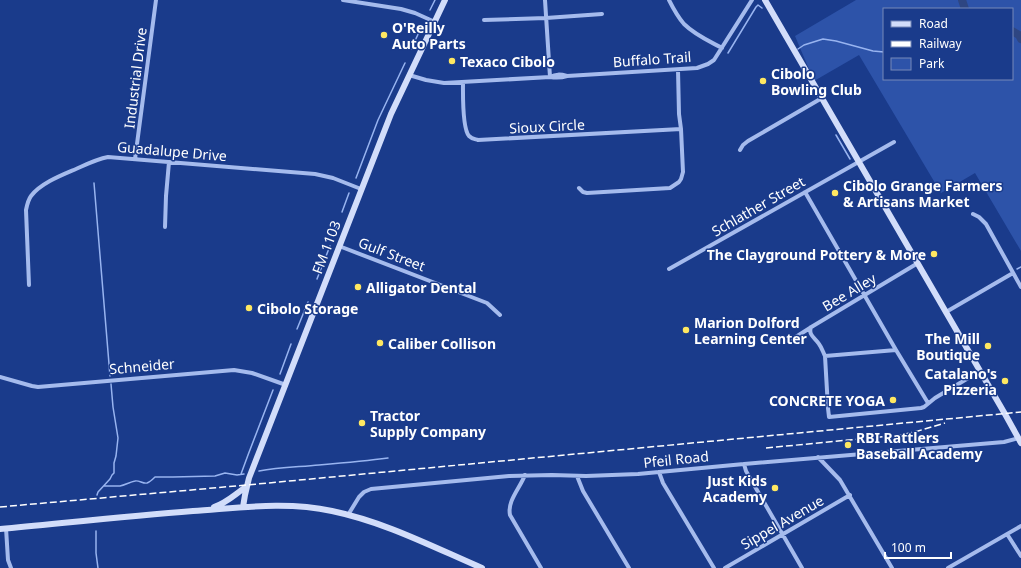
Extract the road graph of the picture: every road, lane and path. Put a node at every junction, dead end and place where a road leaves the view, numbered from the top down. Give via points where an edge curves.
1 (156, 0) edge
2 (343, 0) edge
3 (445, 0) edge
4 (545, 0) edge
5 (669, 0) edge
6 (752, 0) edge
7 (765, 0) edge
8 (602, 14) dead end
9 (546, 18) junction
10 (484, 20) dead end
11 (435, 22) junction
12 (722, 48) junction
13 (678, 70) junction
14 (409, 75) junction
15 (550, 77) junction
16 (463, 82) junction
17 (822, 98) junction
18 (681, 129) junction
19 (894, 142) dead end
20 (740, 150) dead end
21 (135, 159) junction
22 (169, 162) junction
23 (858, 162) junction
24 (579, 188) dead end
25 (361, 189) junction
26 (805, 192) junction
27 (973, 214) dead end
28 (166, 227) dead end
29 (339, 246) junction
30 (918, 263) junction
31 (669, 269) dead end
32 (1013, 272) junction
33 (29, 285) dead end
34 (1021, 287) edge
35 (864, 295) junction
36 (946, 312) junction
37 (500, 315) dead end
38 (811, 327) junction
39 (791, 340) dead end
40 (896, 350) junction
41 (825, 356) junction
42 (980, 371) junction
43 (0, 377) edge
44 (286, 385) junction
45 (928, 403) junction
46 (1020, 440) edge
47 (818, 457) junction
48 (744, 464) junction
49 (659, 472) junction
50 (525, 475) junction
51 (577, 476) junction
52 (246, 487) junction
53 (850, 495) junction
54 (243, 507) junction
55 (207, 510) junction
56 (348, 515) junction
57 (1021, 526) edge
58 (3, 528) edge
59 (783, 534) junction
60 (1007, 534) junction
61 (1021, 556) edge
62 (11, 568) edge
63 (482, 568) edge
64 (541, 568) edge
65 (629, 568) edge
66 (714, 568) edge
67 (725, 568) edge
68 (802, 568) edge
69 (892, 568) edge
70 (948, 568) edge

1 - 21 street, Industrial Drive
2 - 11 street via 401,9
3 - 11 main road, FM 1103 / FM 1103
4 - 9 street
5 - 12 street via 687,26
6 - 12 street, Buffalo Trail
7 - 17 main road
8 - 9 street
9 - 10 street
9 - 15 street
11 - 14 main road, FM 1103 / FM 1103
12 - 13 street, Buffalo Trail via 708,64
13 - 15 street, Buffalo Trail
13 - 18 street
14 - 16 street, Buffalo Trail via 437,83
14 - 25 main road, FM 1103 / FM 1103
15 - 16 street, Buffalo Trail
16 - 18 street, Sioux Circle via 466,132 478,140
17 - 20 street via 748,141
17 - 23 main road
18 - 24 street via 683,172 681,180 670,188 587,193
19 - 23 street, Schlather Street
21 - 22 street, Guadalupe Drive
21 - 33 street, Guadalupe Drive via 108,157 91,161 44,185 30,197 26,218
22 - 25 street, Guadalupe Drive via 315,174
22 - 28 street
23 - 26 street, Schlather Street
23 - 30 main road
25 - 29 main road, FM 1103 / FM 1103
26 - 31 street, Schlather Street
26 - 35 street
27 - 32 street via 986,224
29 - 37 street, Gulf Street via 487,303
29 - 44 main road, FM 1103 / FM 1103
30 - 35 street, Bee Alley
30 - 36 main road
32 - 34 street
32 - 36 street
35 - 38 street, Bee Alley
35 - 40 street
36 - 42 main road
38 - 39 street, Bee Alley
38 - 41 street via 811,334
40 - 41 street
40 - 45 street
41 - 45 street via 829,417 921,408
42 - 45 street
42 - 46 main road
43 - 44 street, Schneider via 38,387 234,370 252,373
44 - 52 main road, FM 1103 / FM 1103
46 - 47 street, Pfeil Road
47 - 48 street, Pfeil Road
47 - 53 street via 840,480
48 - 49 street, Pfeil Road
48 - 59 street
49 - 51 street, Pfeil Road
49 - 66 street
50 - 51 street, Pfeil Road
50 - 56 street, Pfeil Road via 371,489 359,497
50 - 64 street via 509,510
51 - 65 street
52 - 54 main road, FM 1103 / FM 1103
52 - 55 main road via 232,498
53 - 59 street, Sippel Avenue
53 - 69 street
54 - 55 main road
54 - 56 main road via 292,506
55 - 58 main road
56 - 63 main road via 375,523
57 - 60 street
58 - 62 street
59 - 67 street, Sippel Avenue
59 - 68 street
60 - 61 street
60 - 70 street

